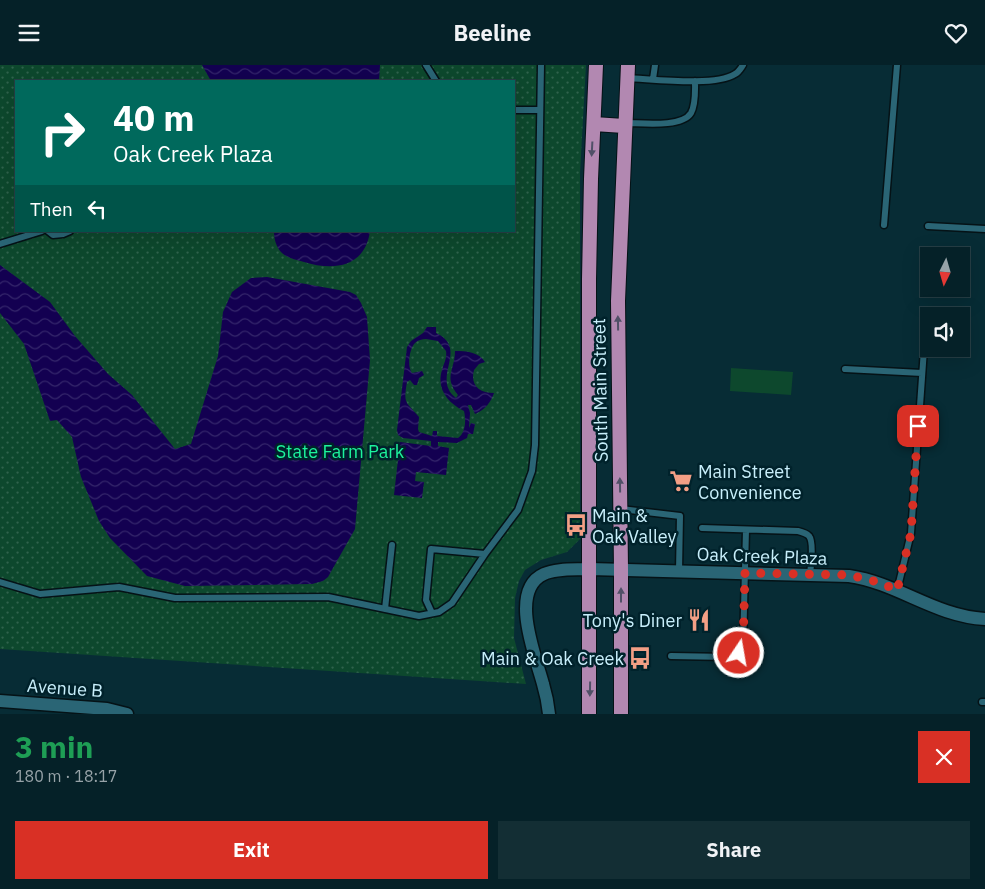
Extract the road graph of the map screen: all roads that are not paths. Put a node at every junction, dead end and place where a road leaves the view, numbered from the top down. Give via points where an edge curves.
1 (426, 65) edge
2 (541, 65) edge
3 (596, 65) edge
4 (654, 65) edge
5 (743, 65) edge
6 (896, 65) edge
7 (628, 72) edge
8 (653, 79) junction
9 (435, 80) edge
10 (695, 81) junction
11 (515, 110) edge
12 (540, 110) junction
13 (594, 124) junction
14 (624, 124) junction
15 (884, 225) dead end
16 (928, 226) dead end
17 (985, 229) edge
18 (39, 232) edge
19 (49, 232) edge
20 (68, 232) edge
21 (0, 244) edge
22 (923, 357) edge
23 (846, 369) dead end
24 (922, 373) junction
25 (621, 509) junction
26 (702, 528) dead end
27 (746, 529) junction
28 (392, 545) dead end
29 (485, 554) junction
30 (590, 569) junction
31 (621, 569) junction
32 (679, 571) junction
33 (745, 573) junction
34 (810, 574) junction
35 (0, 582) edge
36 (897, 591) junction
37 (385, 609) junction
38 (432, 613) junction
39 (985, 619) edge
40 (671, 656) dead end
41 (0, 701) edge
42 (30, 709) edge
43 (127, 714) edge
44 (549, 714) edge
45 (589, 714) edge
46 (621, 714) edge

1 - 9 lane
2 - 12 lane
3 - 13 highway, South Main Street
4 - 8 lane
5 - 10 lane via 727,78
6 - 15 lane
7 - 8 lane
7 - 14 highway, South Main Street
8 - 10 lane
10 - 14 lane via 692,112 687,118 663,124
11 - 12 lane
12 - 29 lane via 532,471 518,510
13 - 14 highway
13 -> 30 highway, South Main Street via 588,325
25 -> 14 highway, South Main Street via 618,301
16 - 17 lane
18 - 21 lane
19 - 20 lane via 53,235
22 - 24 lane
23 - 24 lane
24 - 36 lane via 911,533
25 - 31 highway, South Main Street
25 - 32 lane via 680,516
26 - 27 lane
27 - 33 lane
27 - 34 lane via 798,531 808,535 812,542
28 - 37 lane
29 - 38 lane via 452,603
29 - 38 lane via 430,549 426,600
30 - 31 street, Oak Creek Plaza
30 - 44 street, Oak Creek Plaza via 545,573 535,579 528,596 526,610 530,644
30 -> 45 highway, South Main Street
31 - 32 street, Oak Creek Plaza
46 -> 31 highway, South Main Street
32 - 33 street, Oak Creek Plaza
33 - 34 street, Oak Creek Plaza
33 - 40 lane via 742,651 729,657
34 - 36 street, Oak Creek Plaza via 866,578
35 - 37 lane via 40,594 119,587 174,598 328,597
36 - 39 street, Oak Creek Plaza via 954,615
37 - 38 lane via 419,616
41 - 42 street, Avenue B
42 - 43 street, Avenue B via 107,709

